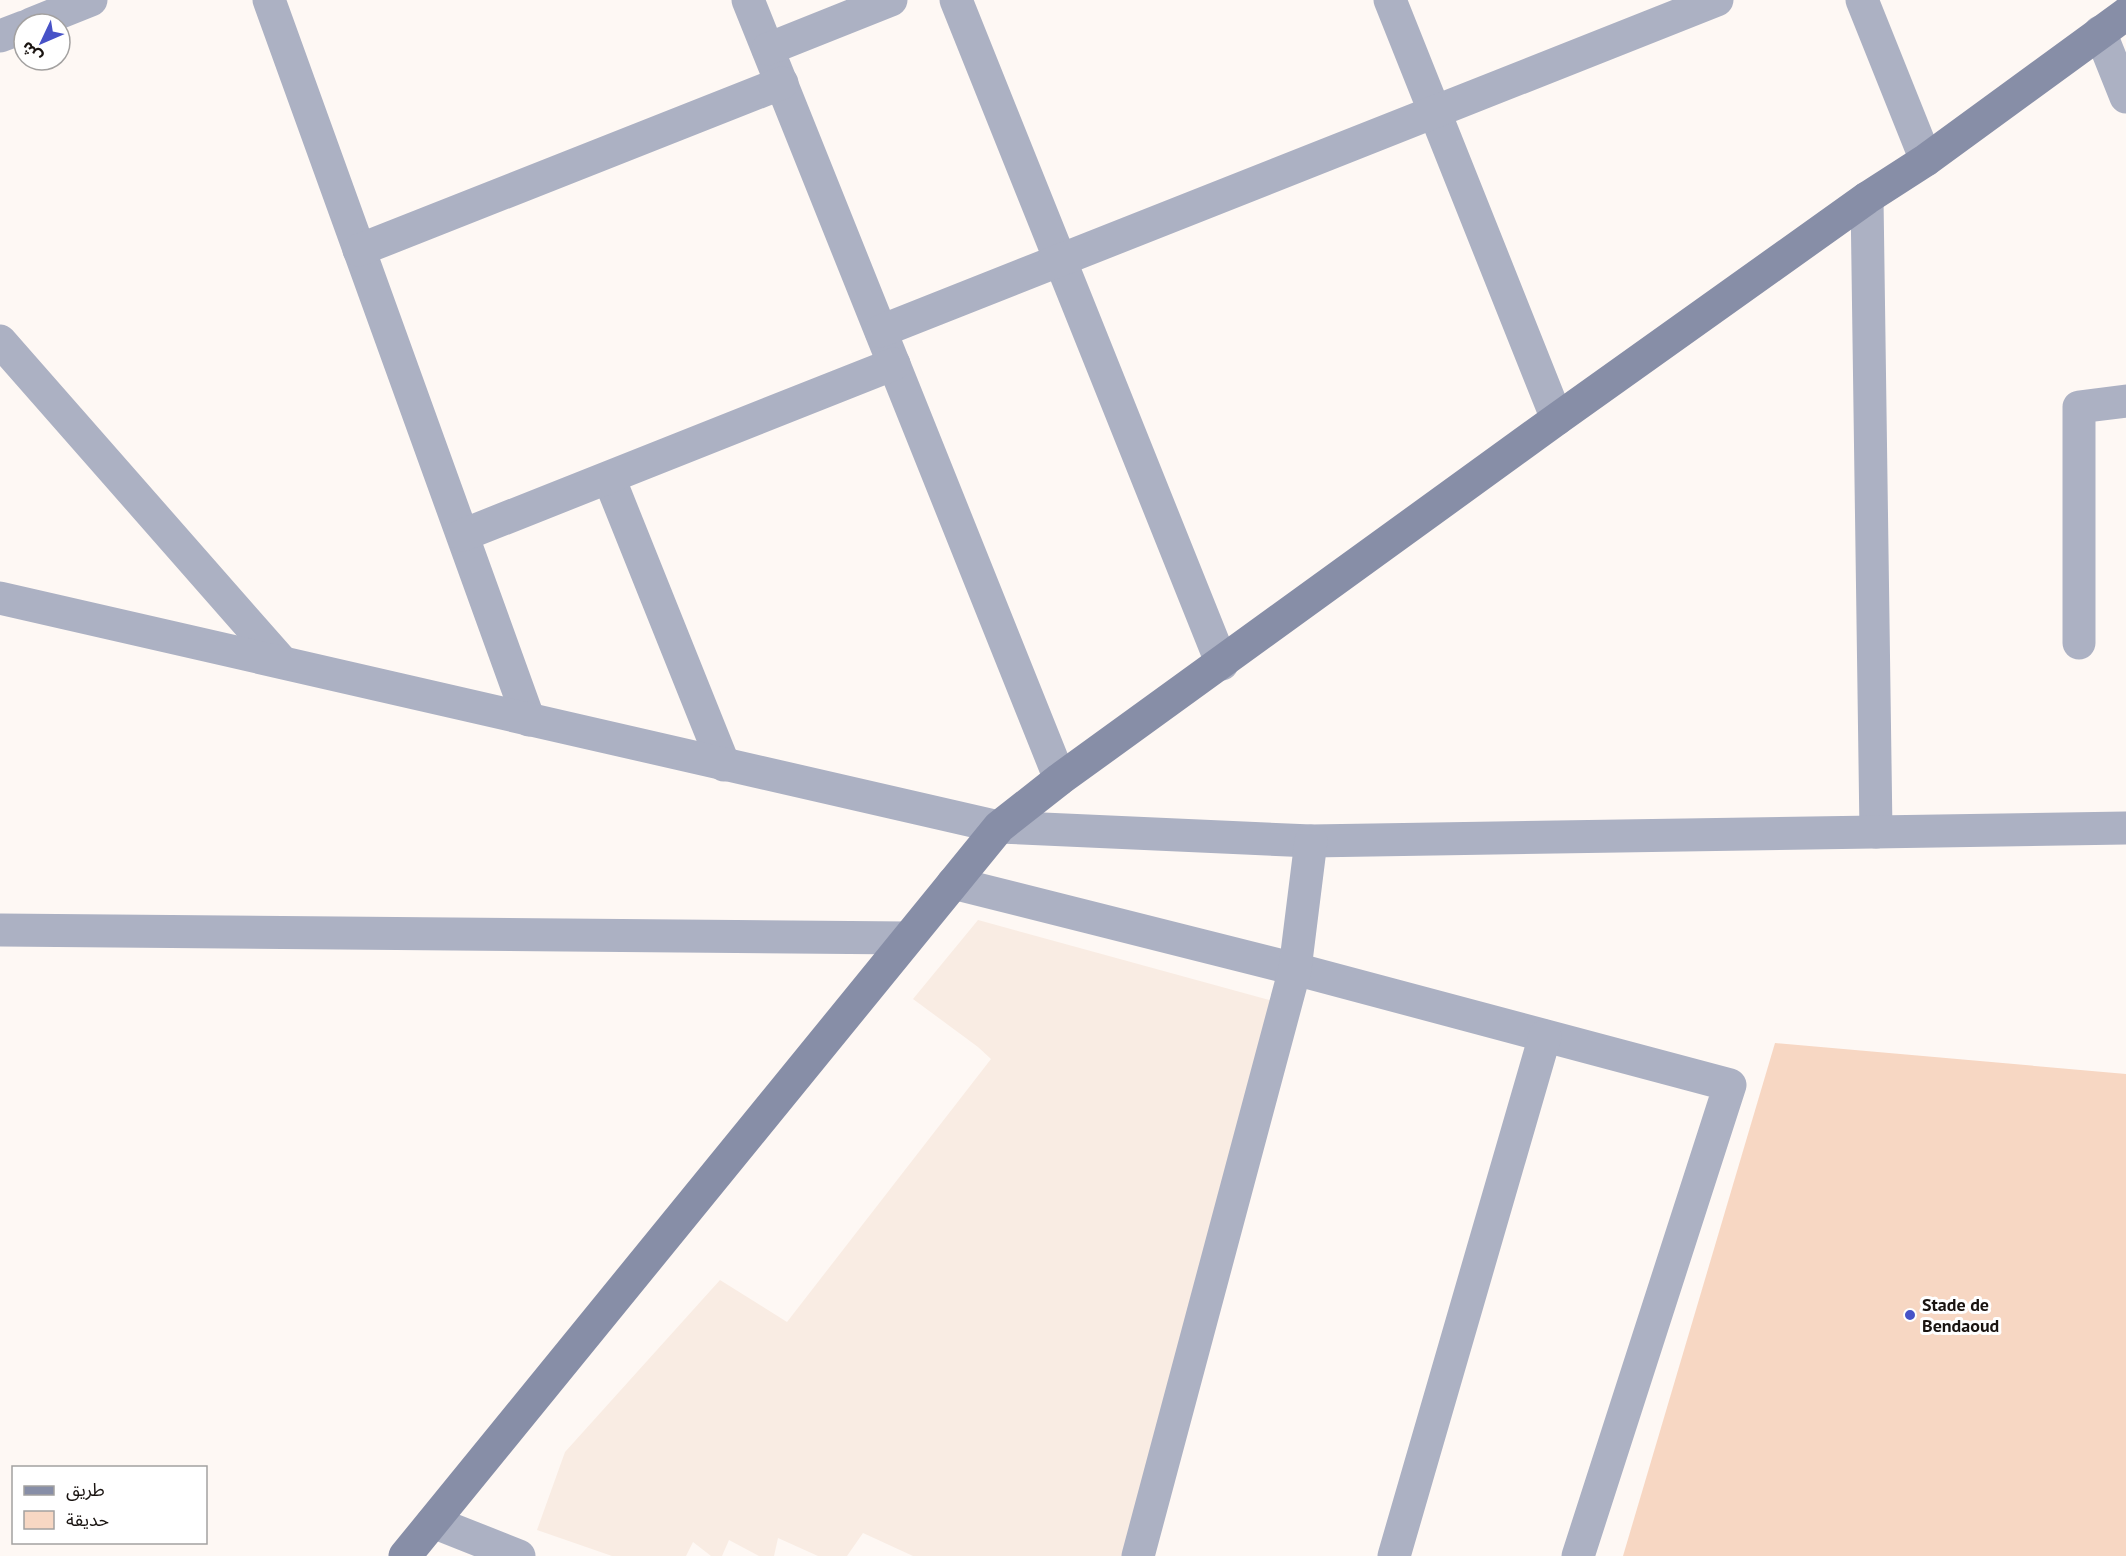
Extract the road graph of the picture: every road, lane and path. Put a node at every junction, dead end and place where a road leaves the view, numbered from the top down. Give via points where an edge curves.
1 (91, 0) edge
2 (269, 0) edge
3 (748, 0) edge
4 (891, 0) edge
5 (956, 0) edge
6 (1390, 0) edge
7 (1716, 0) edge
8 (1862, 0) edge
9 (61, 12) edge
10 (2113, 23) edge
11 (768, 49) junction
12 (782, 83) junction
13 (2126, 97) edge
14 (1434, 112) junction
15 (1926, 160) junction
16 (1867, 198) junction
17 (359, 250) junction
18 (1060, 261) junction
19 (881, 331) junction
20 (0, 341) edge
21 (894, 364) junction
22 (2126, 401) edge
23 (1557, 419) junction
24 (609, 478) junction
25 (463, 535) junction
26 (0, 598) edge
27 (2079, 643) dead end
28 (282, 662) junction
29 (1221, 664) junction
30 (529, 720) junction
31 (724, 765) junction
32 (1060, 779) junction
33 (999, 827) junction
34 (2126, 828) edge
35 (1876, 832) junction
36 (1311, 841) junction
37 (953, 883) junction
38 (0, 930) edge
39 (909, 938) junction
40 (1295, 969) junction
41 (1545, 1036) junction
42 (433, 1522) junction
43 (405, 1556) edge
44 (519, 1556) edge
45 (1138, 1556) edge
46 (1394, 1556) edge
47 (1578, 1556) edge

1 - 9 street
2 - 17 street
3 - 11 street
4 - 11 street
5 - 18 street
6 - 14 street
7 - 14 street
8 - 15 street
10 - 13 street
10 - 15 street
11 - 12 street
12 - 17 street
12 - 19 street
14 - 18 street
14 - 23 street
15 - 16 street
16 - 23 street
16 - 35 street
17 - 25 street
18 - 19 street
18 - 29 street
19 - 21 street
20 - 28 street
21 - 24 street
21 - 32 street
22 - 27 street via 2079,407
23 - 29 street
24 - 25 street
24 - 31 street
25 - 30 street
26 - 28 street
28 - 30 street
29 - 32 street
30 - 31 street
31 - 33 street
32 - 33 street
33 - 36 street
33 - 37 street
34 - 35 street
35 - 36 street
36 - 40 street
37 - 39 street
37 - 40 street
38 - 39 street
39 - 42 street
40 - 41 street
40 - 45 street
41 - 46 street
41 - 47 street via 1730,1085
42 - 43 street
42 - 44 street

